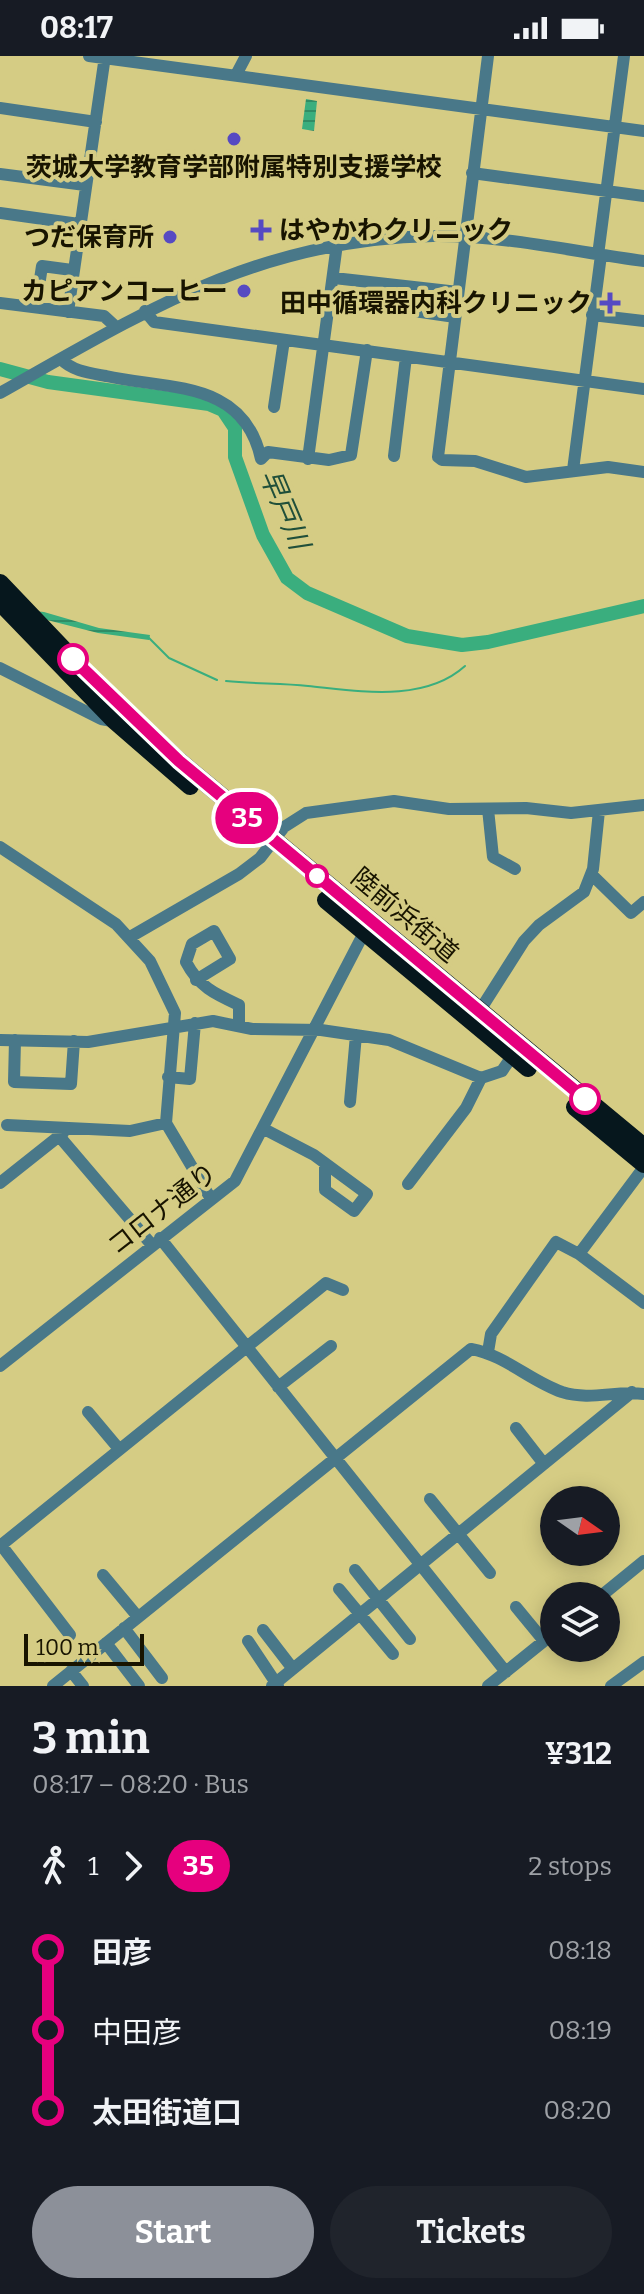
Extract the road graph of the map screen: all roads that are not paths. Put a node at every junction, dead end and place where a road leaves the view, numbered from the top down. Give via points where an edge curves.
1 (89, 56) edge
2 (246, 56) edge
3 (488, 56) edge
4 (624, 56) edge
5 (105, 57) edge
6 (236, 75) junction
7 (0, 108) edge
8 (480, 111) junction
9 (96, 122) junction
10 (615, 127) junction
11 (644, 131) edge
12 (472, 173) junction
13 (0, 174) edge
14 (85, 185) junction
15 (607, 191) junction
16 (644, 196) edge
17 (0, 213) edge
18 (79, 224) junction
19 (464, 237) junction
20 (337, 244) junction
21 (600, 255) junction
22 (644, 261) edge
23 (72, 270) junction
24 (334, 278) junction
25 (458, 292) junction
26 (332, 299) junction
27 (0, 303) edge
28 (36, 306) junction
29 (145, 311) junction
30 (68, 312) junction
31 (592, 315) junction
32 (455, 317) junction
33 (644, 321) edge
34 (116, 327) junction
35 (284, 340) junction
36 (324, 346) junction
37 (367, 350) junction
38 (406, 357) junction
39 (56, 361) junction
40 (448, 363) junction
41 (583, 381) junction
42 (644, 389) edge
43 (0, 393) edge
44 (274, 407) dead end
45 (394, 456) dead end
46 (308, 459) junction
47 (573, 470) junction
48 (644, 472) edge
49 (0, 583) edge
50 (0, 602) edge
51 (0, 668) edge
52 (120, 716) junction
53 (644, 805) edge
54 (488, 809) junction
55 (599, 811) junction
56 (269, 845) junction
57 (0, 847) edge
58 (515, 869) dead end
59 (591, 874) junction
60 (644, 902) edge
61 (368, 926) junction
62 (130, 937) junction
63 (196, 980) dead end
64 (476, 1016) junction
65 (195, 1023) junction
66 (175, 1026) junction
67 (239, 1026) junction
68 (311, 1031) junction
69 (356, 1035) junction
70 (0, 1040) edge
71 (15, 1040) junction
72 (74, 1041) junction
73 (513, 1055) junction
74 (168, 1077) junction
75 (481, 1078) junction
76 (350, 1102) dead end
77 (166, 1123) junction
78 (7, 1125) dead end
79 (264, 1129) junction
80 (64, 1132) junction
81 (644, 1147) edge
82 (325, 1163) dead end
83 (644, 1165) edge
84 (0, 1183) edge
85 (408, 1184) dead end
86 (211, 1199) junction
87 (156, 1241) junction
88 (579, 1254) junction
89 (343, 1290) dead end
90 (644, 1303) edge
91 (331, 1346) dead end
92 (246, 1348) junction
93 (488, 1352) junction
94 (0, 1366) edge
95 (278, 1387) junction
96 (641, 1393) edge
97 (88, 1412) dead end
98 (516, 1428) dead end
99 (119, 1449) junction
100 (335, 1459) junction
101 (544, 1464) junction
102 (430, 1499) dead end
103 (460, 1534) junction
104 (0, 1545) edge
105 (644, 1561) edge
106 (421, 1566) junction
107 (355, 1570) dead end
108 (490, 1573) dead end
109 (103, 1575) dead end
110 (618, 1582) edge
111 (339, 1589) dead end
112 (380, 1599) junction
113 (516, 1607) dead end
114 (361, 1614) junction
115 (138, 1617) junction
116 (124, 1628) junction
117 (540, 1629) edge
118 (263, 1630) dead end
119 (70, 1635) dead end
120 (410, 1639) dead end
121 (248, 1641) dead end
122 (106, 1643) junction
123 (540, 1644) edge
124 (393, 1654) dead end
125 (644, 1662) edge
126 (293, 1669) junction
127 (71, 1671) junction
128 (506, 1672) junction
129 (162, 1678) dead end
130 (275, 1685) edge
131 (53, 1686) edge
132 (83, 1686) edge
133 (139, 1686) edge
134 (488, 1686) edge
135 (611, 1686) edge

1 - 5 street
2 - 6 street
3 - 8 street
4 - 10 street
5 - 6 street
5 - 9 street
6 - 8 street
7 - 9 street
8 - 10 street
8 - 12 street
9 - 14 street
10 - 11 street
10 - 15 street
12 - 15 street
12 - 19 street
13 - 14 street
14 - 18 street
15 - 16 street
15 - 21 street
17 - 18 street
18 - 23 street
19 - 20 street
19 - 21 street
19 - 25 street
20 - 24 street
20 - 29 street via 238,270
21 - 22 street
21 - 31 street
23 - 28 street via 42,266
23 - 30 street
24 - 25 street
24 - 26 street
25 - 32 street
26 - 32 street
26 - 36 street
27 - 28 street
28 - 30 street
29 - 34 street
29 - 35 street via 154,322
30 - 34 street via 104,316
31 - 33 street
31 - 41 street
32 - 40 street
34 - 39 street
35 - 36 street
35 - 44 street
36 - 37 street
36 - 46 street
37 - 38 street
37 - 46 street via 351,455
38 - 40 street
38 - 45 street
39 - 43 street
39 - 46 street via 85,372 215,398 235,407 257,440 261,459 268,452
40 - 41 street
40 - 47 street via 438,457 475,461 526,477
41 - 42 street
41 - 47 street
47 - 48 street
49 - 52 highway, 陸前浜街道
50 - 52 highway, 陸前浜街道
51 - 52 street via 101,719
52 - 56 highway, 陸前浜街道
53 - 55 street
54 - 55 street
54 - 56 street via 394,801 318,810 292,821
54 - 58 street via 493,857
55 - 59 street
56 - 61 highway, 陸前浜街道
56 - 62 street via 239,874
57 - 62 street
59 - 60 street via 631,913
59 - 64 street via 584,892 524,941
61 - 64 highway, 陸前浜街道
61 - 68 street, コロナ通り
62 - 66 street via 150,961 175,1013
63 - 67 street via 239,1005
64 - 73 highway, 陸前浜街道
64 - 81 highway, 陸前浜街道
65 - 66 street
65 - 67 street
65 - 74 street via 190,1079
66 - 72 street
66 - 74 street
67 - 68 street
68 - 69 street
68 - 79 street, コロナ通り
69 - 75 street via 389,1040
69 - 76 street
70 - 71 street
71 - 72 street
71 - 72 street via 14,1082 71,1084
73 - 75 street via 496,1075
73 - 83 highway, 陸前浜街道
74 - 77 street
75 - 85 street via 466,1108
77 - 80 street via 130,1131
77 - 86 street
78 - 80 street
79 - 82 street
79 - 86 street, コロナ通り via 235,1181
80 - 84 street
80 - 87 street
83 - 88 street
86 - 87 street, コロナ通り
87 - 92 street
87 - 94 street, コロナ通り
88 - 90 street
88 - 93 street via 556,1242 491,1334
89 - 92 street via 326,1283
91 - 95 street
92 - 95 street
92 - 99 street
93 - 96 street via 563,1392 602,1398
93 - 100 street via 471,1349
95 - 100 street
96 - 101 street
97 - 99 street
98 - 101 street
99 - 104 street
100 - 106 street
100 - 115 street
101 - 103 street
102 - 103 street
103 - 106 street
103 - 108 street
104 - 119 street
105 - 110 street
106 - 112 street
106 - 128 street
107 - 112 street
109 - 115 street
111 - 114 street
112 - 114 street
112 - 120 street
113 - 117 street
114 - 124 street
114 - 126 street
115 - 116 street
116 - 122 street
116 - 129 street
118 - 126 street
121 - 130 street
122 - 127 street
122 - 133 street
123 - 128 street
125 - 135 street
126 - 130 street
127 - 131 street
127 - 132 street
128 - 134 street

